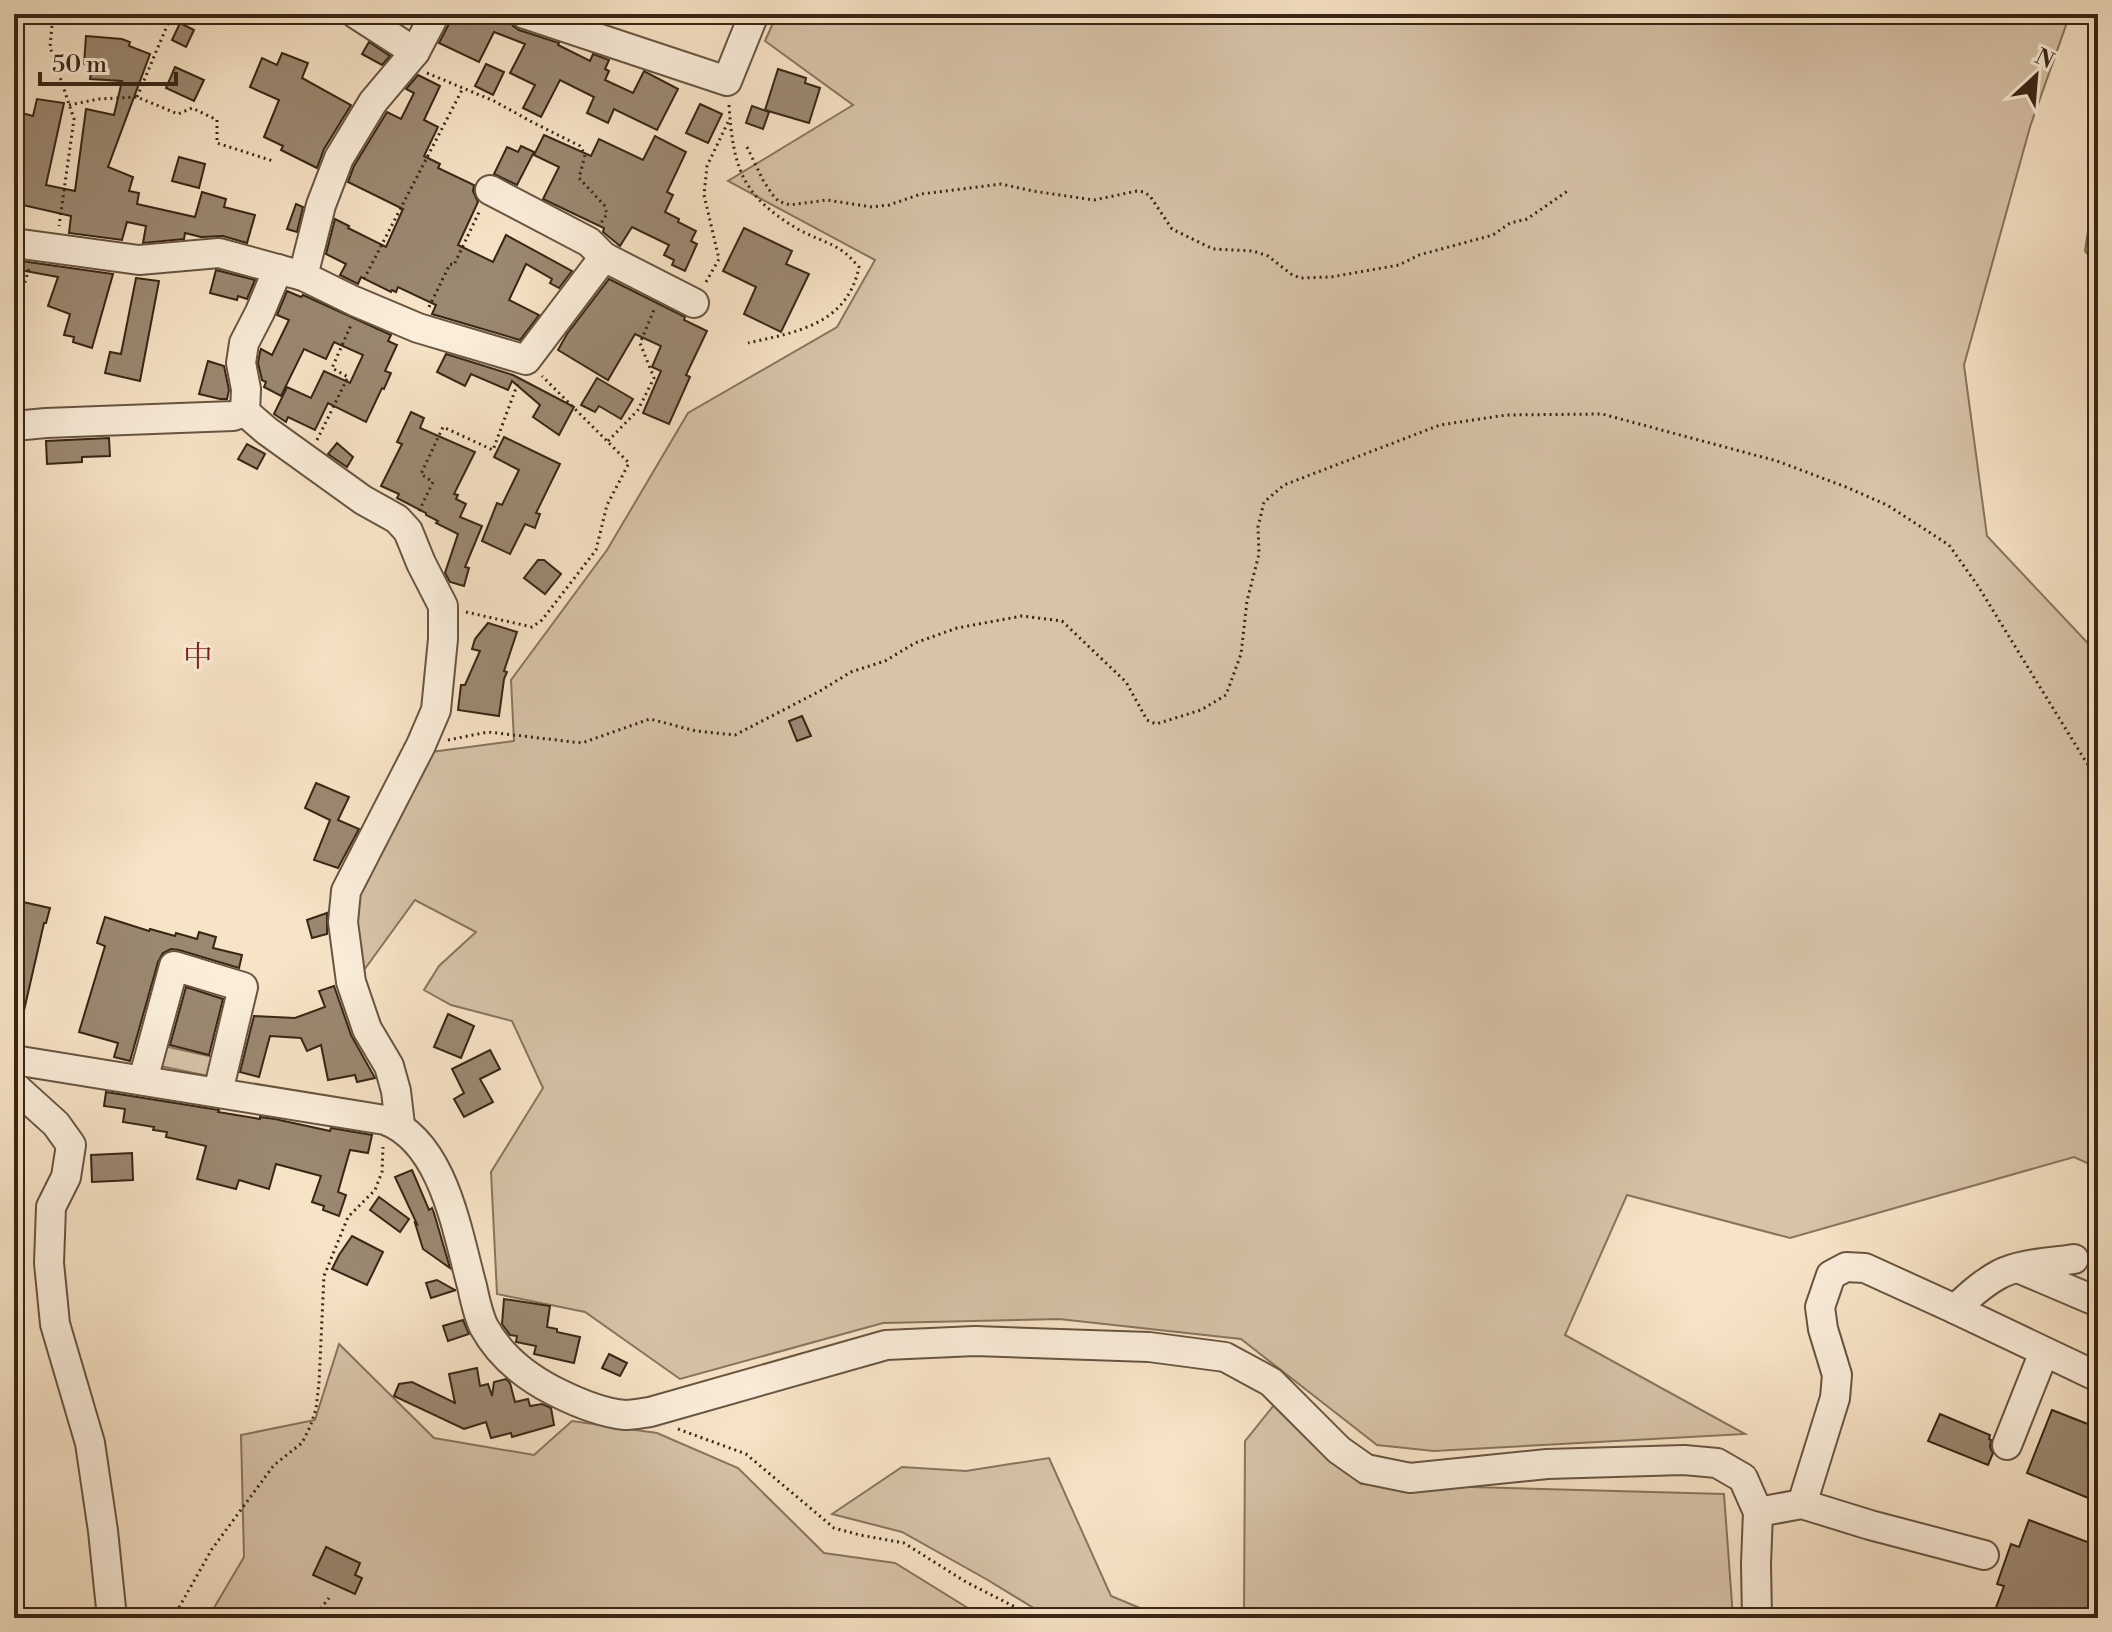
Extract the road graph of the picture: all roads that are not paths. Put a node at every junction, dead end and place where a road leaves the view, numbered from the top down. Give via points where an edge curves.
1 (356, 14) edge
2 (435, 14) edge
3 (525, 14) edge
4 (754, 14) edge
5 (410, 58) junction
6 (490, 190) road end
7 (35, 246) edge
8 (597, 249) junction
9 (290, 272) junction
10 (694, 303) road end
11 (245, 412) junction
12 (14, 426) edge
13 (14, 1060) edge
14 (143, 1080) junction
15 (14, 1086) edge
16 (218, 1092) junction
17 (392, 1123) junction
18 (2074, 1259) dead end
19 (2018, 1268) junction
20 (2098, 1302) edge
21 (1955, 1309) junction
22 (2044, 1352) junction
23 (2098, 1377) edge
24 (2007, 1445) dead end
25 (1802, 1504) junction
26 (1758, 1512) junction
27 (1984, 1555) dead end
28 (112, 1618) edge
29 (1757, 1618) edge

1 - 5 street
2 - 5 street
3 - 4 street via 727,81
5 - 9 street via 373,102 339,158
6 - 8 street
7 - 9 street via 139,260 219,253
8 - 9 street via 526,360 418,328
8 - 10 street
9 - 11 street via 244,343
11 - 12 street
11 - 17 street via 363,500 397,519 408,531 443,606 436,710 346,891 343,922 351,982 367,1029 389,1066 396,1091
13 - 14 street
14 - 16 street
14 - 16 street via 174,966 243,987
15 - 28 street via 71,1145 66,1177 51,1207 49,1263 55,1324 90,1443
16 - 17 street
17 - 26 street via 437,1171 482,1324 496,1347 539,1384 599,1409 626,1415 650,1412 886,1345 975,1341 1149,1347 1225,1357 1271,1382 1339,1450 1366,1469 1410,1478 1547,1464 1717,1463 1743,1478
18 - 19 street
19 - 20 street
19 - 21 street via 1975,1290
21 - 22 street
21 - 25 street via 1865,1268 1846,1267 1831,1275 1820,1307 1837,1375 1835,1398
22 - 23 street
22 - 24 street
25 - 26 street
25 - 27 street
26 - 29 street

